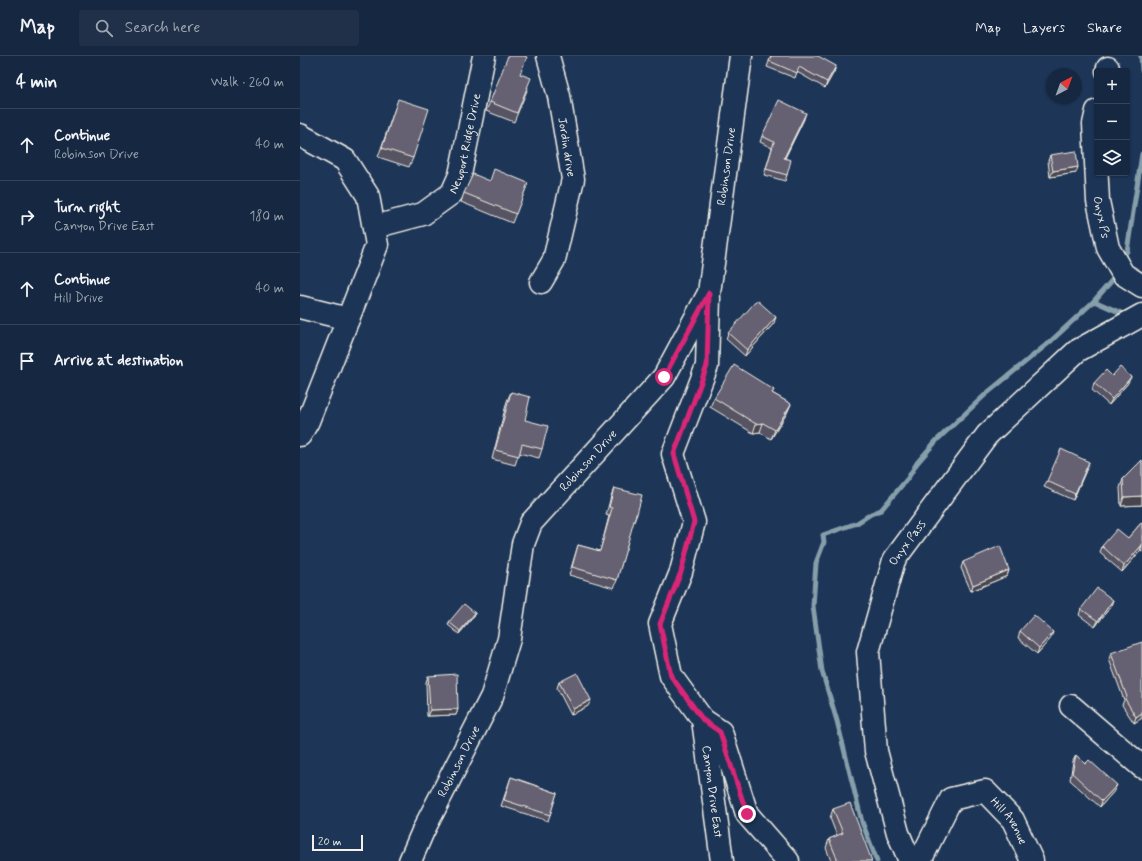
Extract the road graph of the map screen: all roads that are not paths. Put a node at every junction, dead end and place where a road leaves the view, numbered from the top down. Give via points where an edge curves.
1 (484, 56) edge
2 (548, 56) edge
3 (741, 56) edge
4 (300, 135) edge
5 (1095, 140) edge
6 (374, 227) junction
7 (541, 282) dead end
8 (1142, 286) edge
9 (709, 293) junction
10 (300, 307) edge
11 (1142, 315) edge
12 (348, 319) junction
13 (300, 435) edge
14 (1071, 706) dead end
15 (703, 720) junction
16 (1142, 767) edge
17 (410, 861) edge
18 (722, 861) edge
19 (788, 861) edge
20 (910, 861) edge
21 (920, 861) edge
22 (1032, 861) edge

1 - 6 street, Newport Ridge Drive via 460,175 452,193 423,214
2 - 7 street, Jordin drive via 559,96 573,179 554,260
3 - 9 street, Robinson Drive
4 - 6 street via 344,160 368,196
5 - 8 street, Onyx Ps via 1098,201 1108,248 1123,274
6 - 12 street via 377,245
9 - 15 street, Canyon Drive East via 707,366 674,454 694,522 681,572 660,624 671,676
9 - 17 street, Robinson Drive via 664,377 531,523 523,544 509,638 492,696
10 - 12 street
11 - 20 street, Onyx Pass via 1077,351 987,435 894,560 868,652 876,751 898,833
12 - 13 street via 308,421
14 - 16 street
15 - 18 street, Canyon Drive East
15 - 19 street via 720,732 747,814
21 - 22 street, Hill Avenue via 951,799 985,791 1013,820

